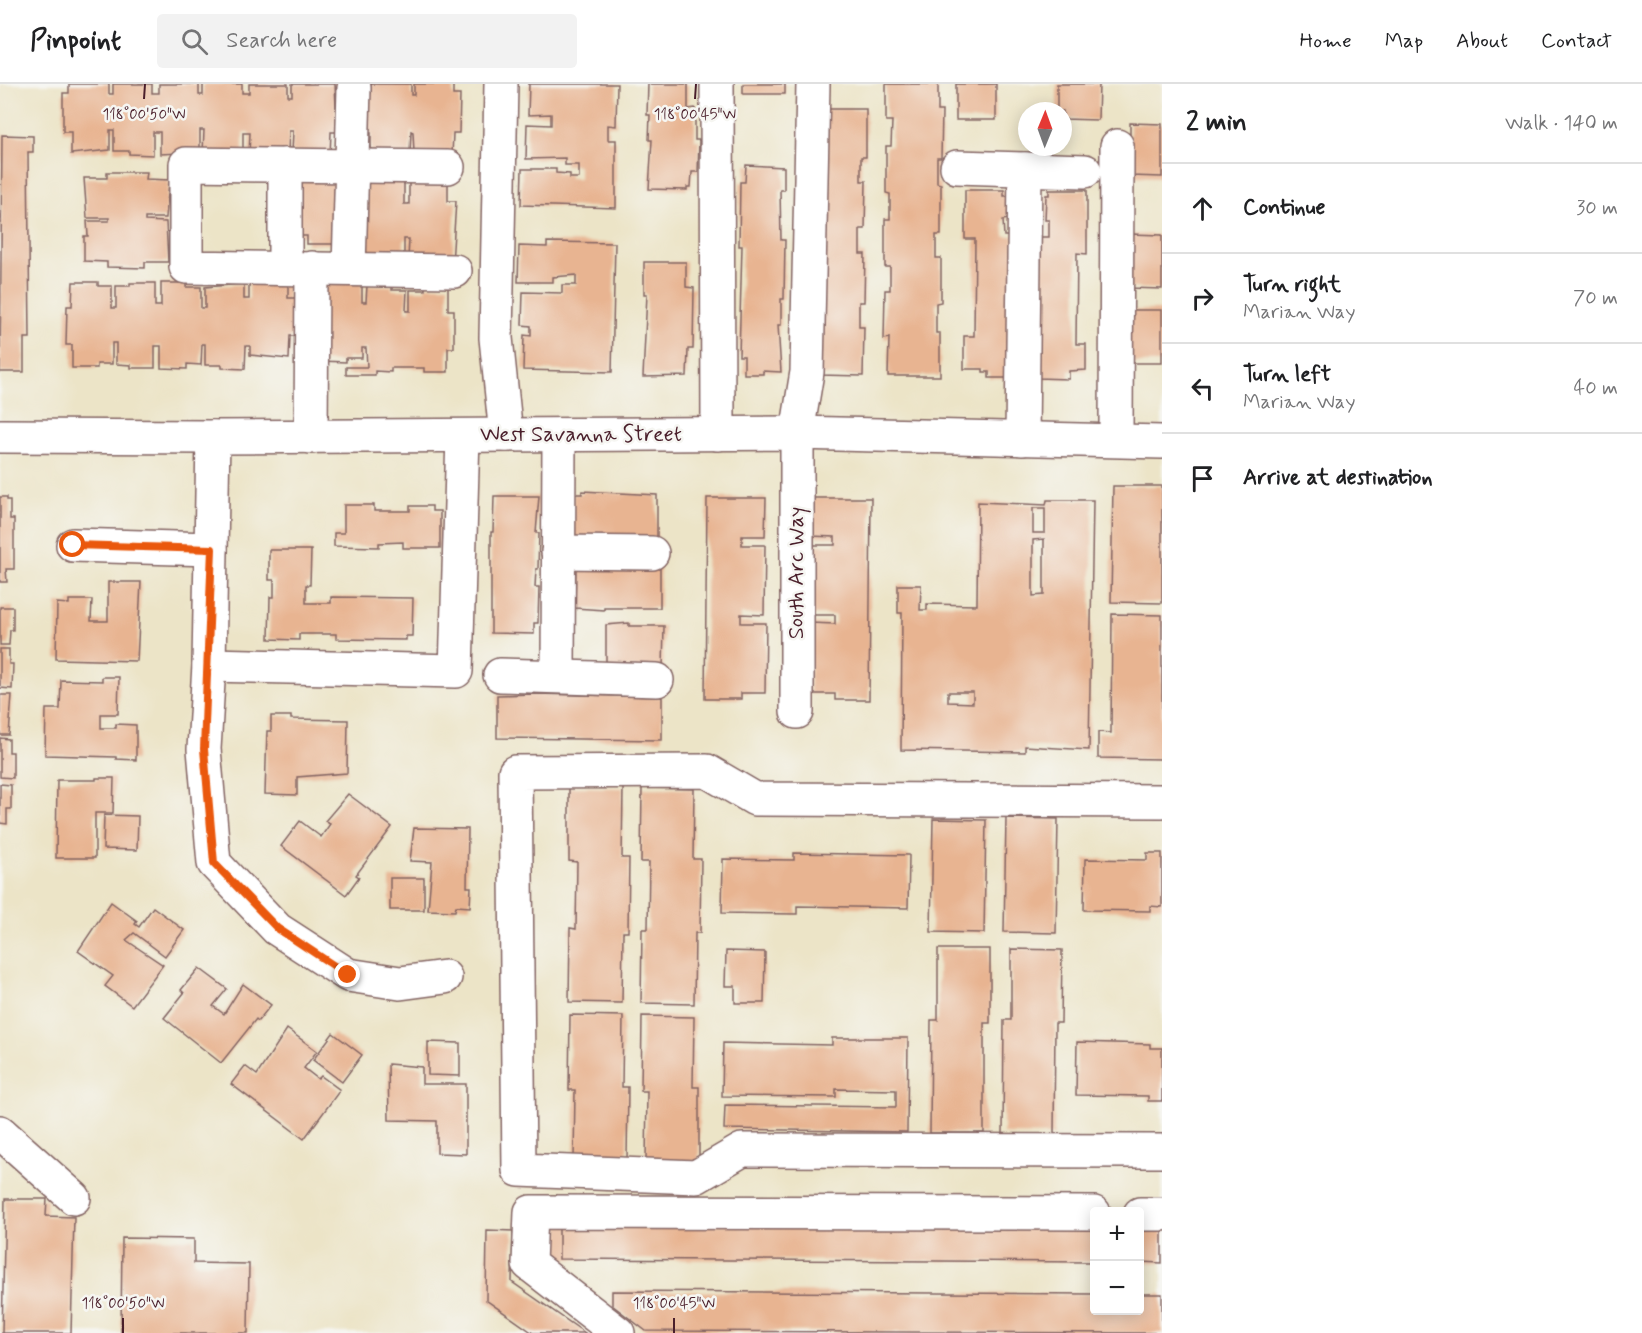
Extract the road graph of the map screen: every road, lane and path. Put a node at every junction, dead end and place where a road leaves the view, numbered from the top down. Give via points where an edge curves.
1 (501, 84) edge
2 (717, 84) edge
3 (813, 84) edge
4 (354, 88) dead end
5 (1117, 146) dead end
6 (285, 165) junction
7 (352, 166) junction
8 (448, 167) dead end
9 (957, 167) dead end
10 (1024, 169) junction
11 (1085, 171) dead end
12 (298, 268) junction
13 (349, 268) junction
14 (455, 271) dead end
15 (797, 433) junction
16 (718, 434) junction
17 (506, 435) junction
18 (559, 435) junction
19 (0, 436) edge
20 (463, 436) junction
21 (213, 437) junction
22 (311, 437) junction
23 (1022, 439) junction
24 (1116, 440) junction
25 (1162, 442) edge
26 (73, 545) dead end
27 (212, 549) junction
28 (558, 552) junction
29 (652, 553) dead end
30 (209, 664) junction
31 (500, 675) dead end
32 (558, 676) junction
33 (657, 680) dead end
34 (797, 712) dead end
35 (1162, 801) edge
36 (445, 977) dead end
37 (0, 1132) edge
38 (1162, 1151) edge
39 (74, 1198) dead end
40 (1090, 1213) edge
41 (1144, 1214) edge
42 (1162, 1214) edge
43 (618, 1333) edge

1 - 17 street via 496,338
2 - 16 street
3 - 15 street, South Arc Way via 807,372
4 - 7 street
5 - 24 street
6 - 7 street
6 - 12 street
6 - 12 street via 186,164 186,267
7 - 8 street
7 - 13 street
9 - 10 street
10 - 11 street
10 - 23 street
12 - 13 street
12 - 22 street
13 - 14 street
15 - 16 street, West Savanna Street
15 - 23 street, West Savanna Street
15 - 34 street, South Arc Way
16 - 18 street, West Savanna Street
17 - 18 street, West Savanna Street
17 - 20 street, West Savanna Street
18 - 28 street
19 - 21 street, West Savanna Street
20 - 22 street, West Savanna Street
20 - 30 street via 456,671
21 - 22 street, West Savanna Street
21 - 27 street
23 - 24 street, West Savanna Street
24 - 25 street, West Savanna Street
26 - 27 street
27 - 30 street
28 - 29 street
28 - 32 street
30 - 36 street via 204,749 214,863 277,928 348,975 400,982
31 - 32 street
32 - 33 street
35 - 38 street via 755,799 707,771 515,772 519,1170 696,1177 742,1150
37 - 39 street
40 - 43 street via 531,1212 529,1264
41 - 42 street

